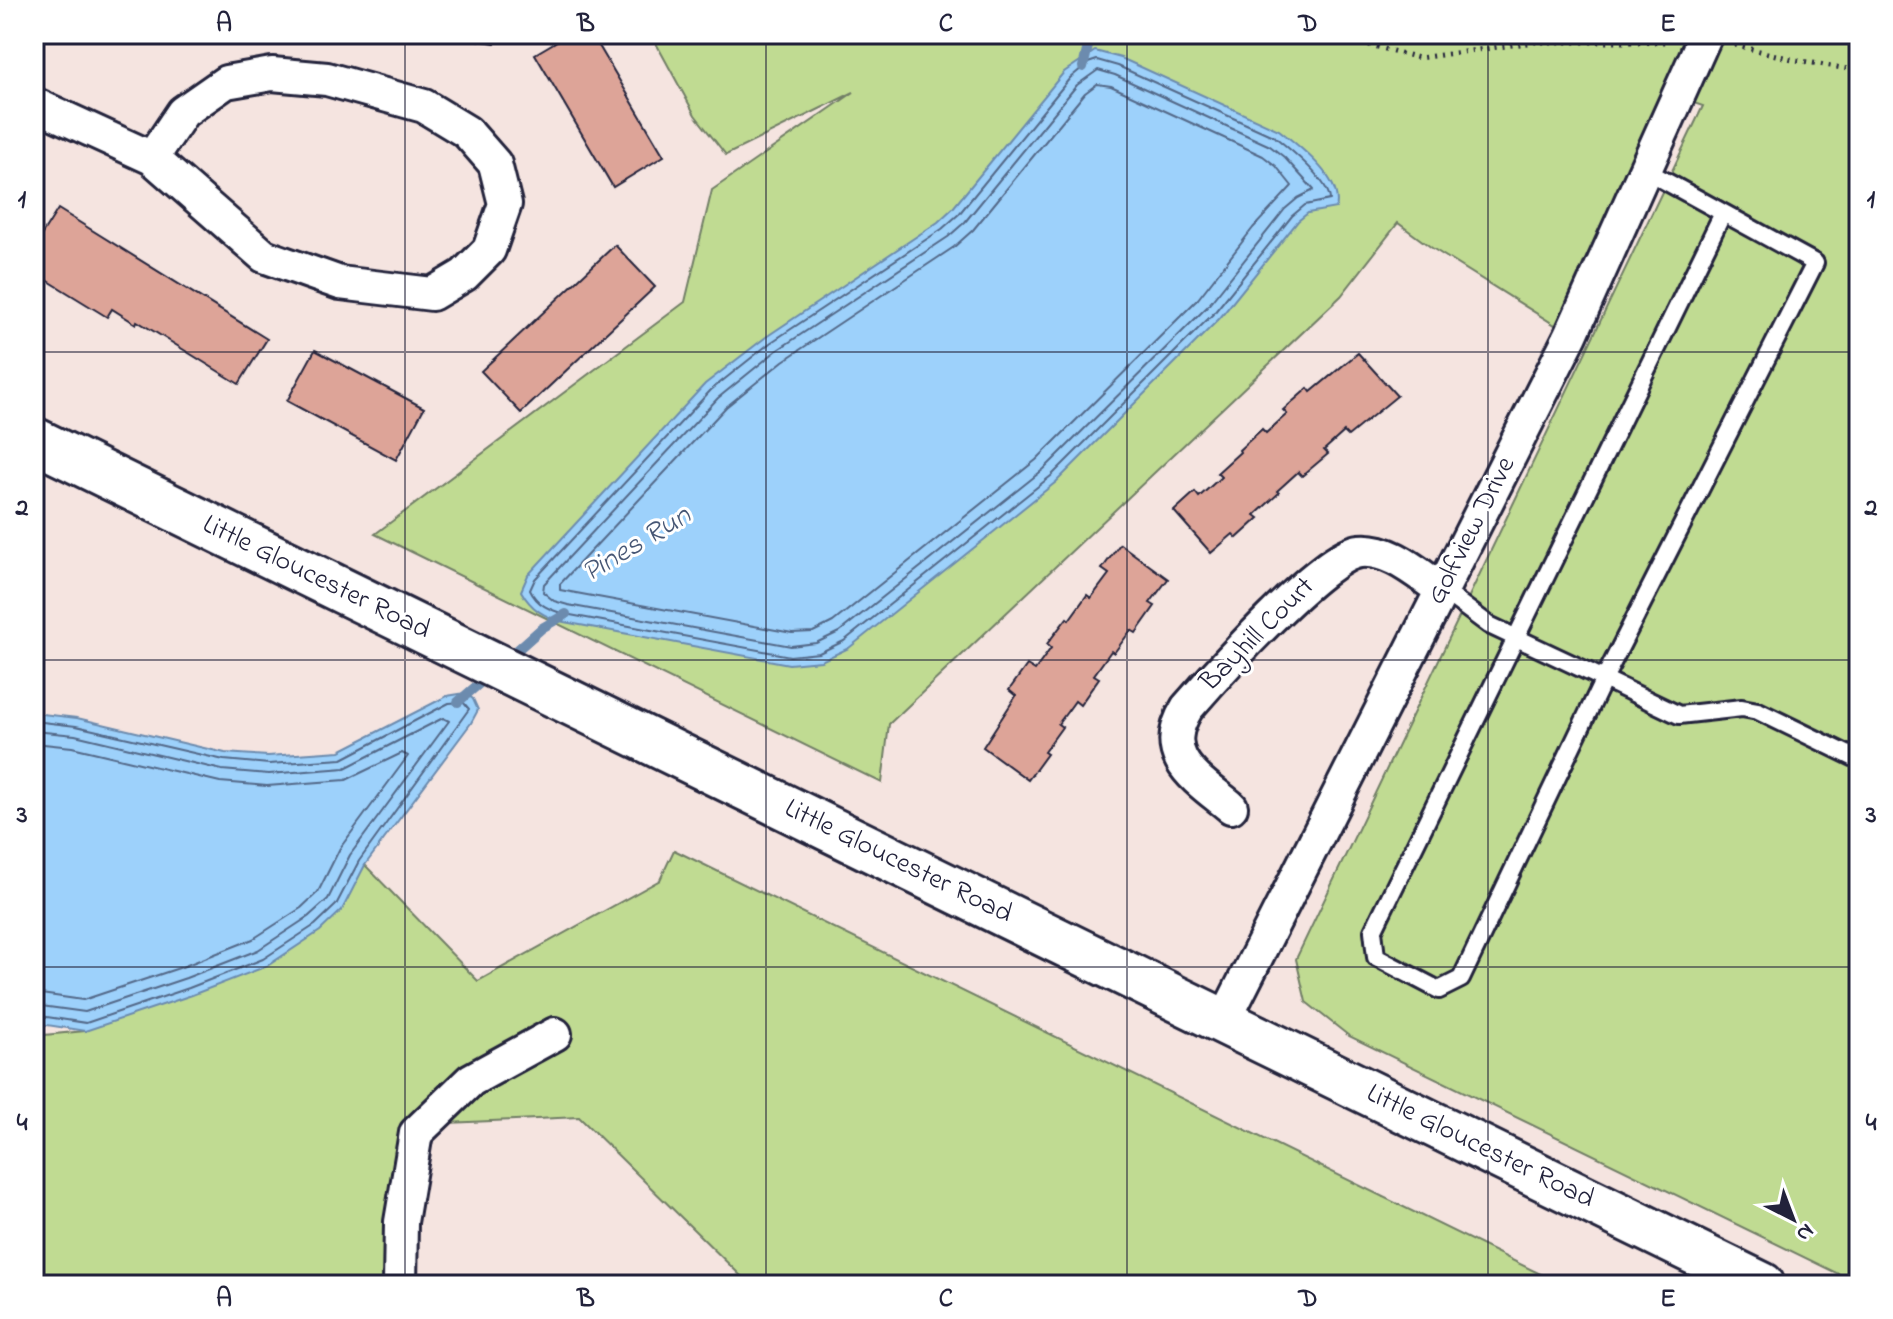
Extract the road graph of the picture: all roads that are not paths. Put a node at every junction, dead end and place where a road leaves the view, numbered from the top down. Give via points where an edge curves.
1 (1704, 39) edge
2 (34, 104) edge
3 (152, 158) junction
4 (1645, 170) junction
5 (1723, 213) junction
6 (34, 440) edge
7 (1442, 590) junction
8 (1516, 638) junction
9 (1604, 679) junction
10 (1859, 760) edge
11 (1231, 807) dead end
12 (1224, 1021) junction
13 (555, 1034) dead end
14 (400, 1285) edge
15 (1762, 1285) edge

1 - 4 street, Golfview Drive
2 - 3 street
3 - 3 street via 264,256 340,283 432,294 464,275 489,250 505,204 495,164 467,132 424,106 327,79 272,74 226,82 183,112
4 - 5 lane
4 - 7 street, Golfview Drive via 1571,335
5 - 8 lane
5 - 9 lane via 1815,263
6 - 12 street, Little Gloucester Road
7 - 8 lane
7 - 11 street, Bayhill Court via 1396,560 1359,551 1332,563 1266,622 1187,708 1175,735 1180,759
7 - 12 street, Golfview Drive
8 - 9 lane
8 - 9 lane via 1373,931 1376,957 1439,990 1461,979
9 - 10 lane via 1679,715 1758,711
12 - 15 street, Little Gloucester Road
13 - 14 street via 471,1080 416,1133 401,1222

